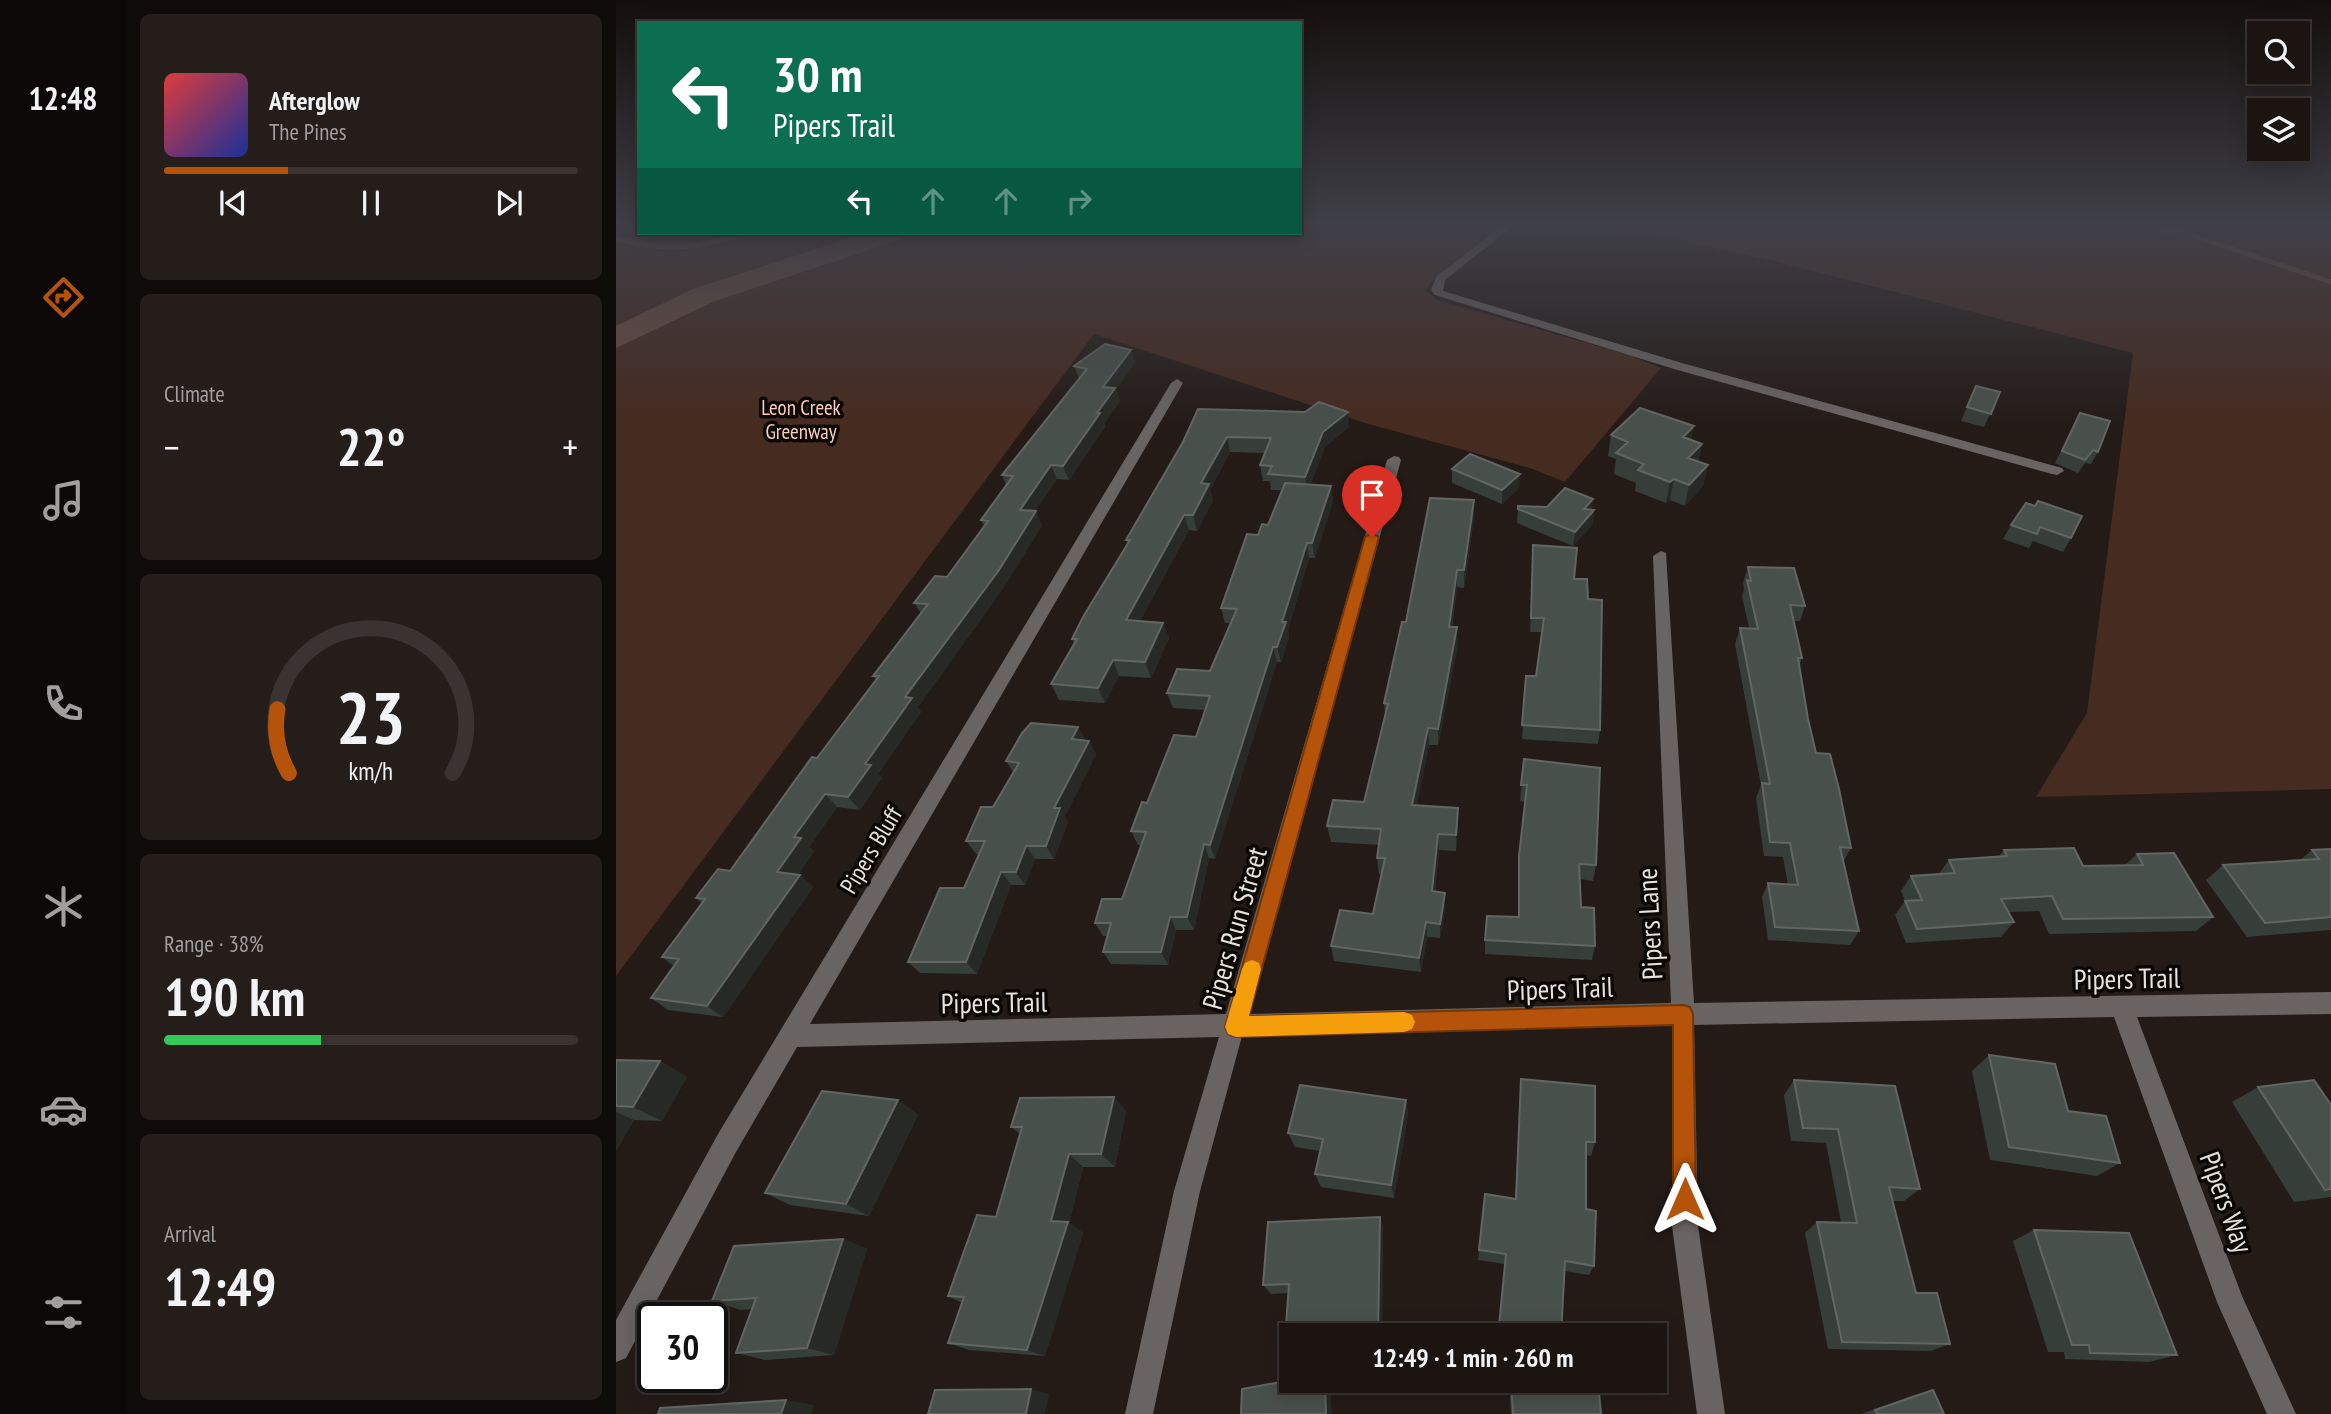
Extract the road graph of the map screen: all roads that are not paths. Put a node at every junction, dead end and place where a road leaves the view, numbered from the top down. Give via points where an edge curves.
1 (1437, 291) edge
2 (1177, 383) dead end
3 (1394, 460) dead end
4 (2057, 471) dead end
5 (1661, 556) dead end
6 (2331, 1003) edge
7 (2122, 1008) junction
8 (1683, 1014) junction
9 (1236, 1027) junction
10 (791, 1036) junction
11 (616, 1348) edge
12 (1139, 1414) edge
13 (1711, 1414) edge
14 (2282, 1414) edge

1 - 4 street via 1444,297 1678,366
2 - 10 street, Pipers Bluff
3 - 9 street, Pipers Run Street
5 - 8 street, Pipers Lane
6 - 7 street, Pipers Trail
7 - 8 street, Pipers Trail
7 - 14 street, Pipers Way via 2231,1302
8 - 9 street, Pipers Trail
8 - 13 street, Pipers Lane via 1685,1226
9 - 10 street, Pipers Trail
9 - 12 street, Pipers Run Street via 1186,1191
10 - 11 street, Pipers Bluff

